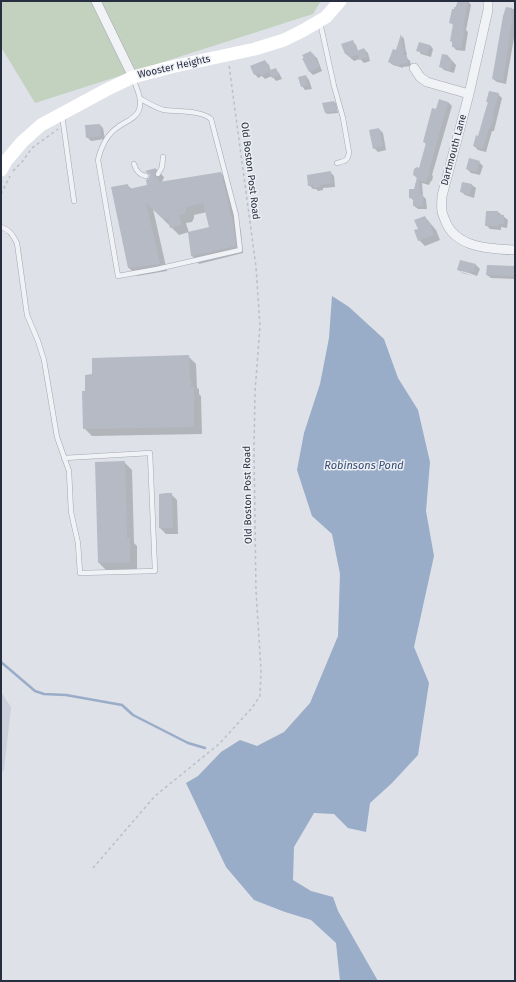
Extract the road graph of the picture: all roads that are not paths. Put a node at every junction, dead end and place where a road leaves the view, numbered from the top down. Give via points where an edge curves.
1 (96, 1) edge
2 (340, 1) edge
3 (488, 1) edge
4 (320, 21) junction
5 (414, 68) dead end
6 (133, 77) junction
7 (469, 94) junction
8 (140, 100) junction
9 (63, 120) junction
10 (163, 157) dead end
11 (337, 163) dead end
12 (134, 164) dead end
13 (1, 170) edge
14 (158, 174) dead end
15 (146, 176) dead end
16 (74, 201) dead end
17 (1, 227) edge
18 (515, 250) edge
19 (64, 458) junction

1 - 6 street
2 - 4 main road, Wooster Heights
3 - 7 street, Dartmouth Lane
4 - 6 main road, Wooster Heights via 284,40 256,49
4 - 11 lane via 349,152 345,161
5 - 7 street via 420,77 428,82
6 - 8 lane
6 - 9 main road, Wooster Heights via 106,90
7 - 18 street, Dartmouth Lane via 446,176 442,212 456,237 474,246
8 - 8 lane via 140,110 135,116 106,137 98,160 118,276 240,250 236,215 211,119 197,113 163,109
9 - 13 main road, Wooster Heights via 42,125 22,142
9 - 16 lane
10 - 14 lane
12 - 15 lane via 136,170
17 - 19 lane via 12,234 17,242 26,315 44,360 57,437
19 - 19 lane via 69,471 71,512 78,543 80,573 155,572 150,453

